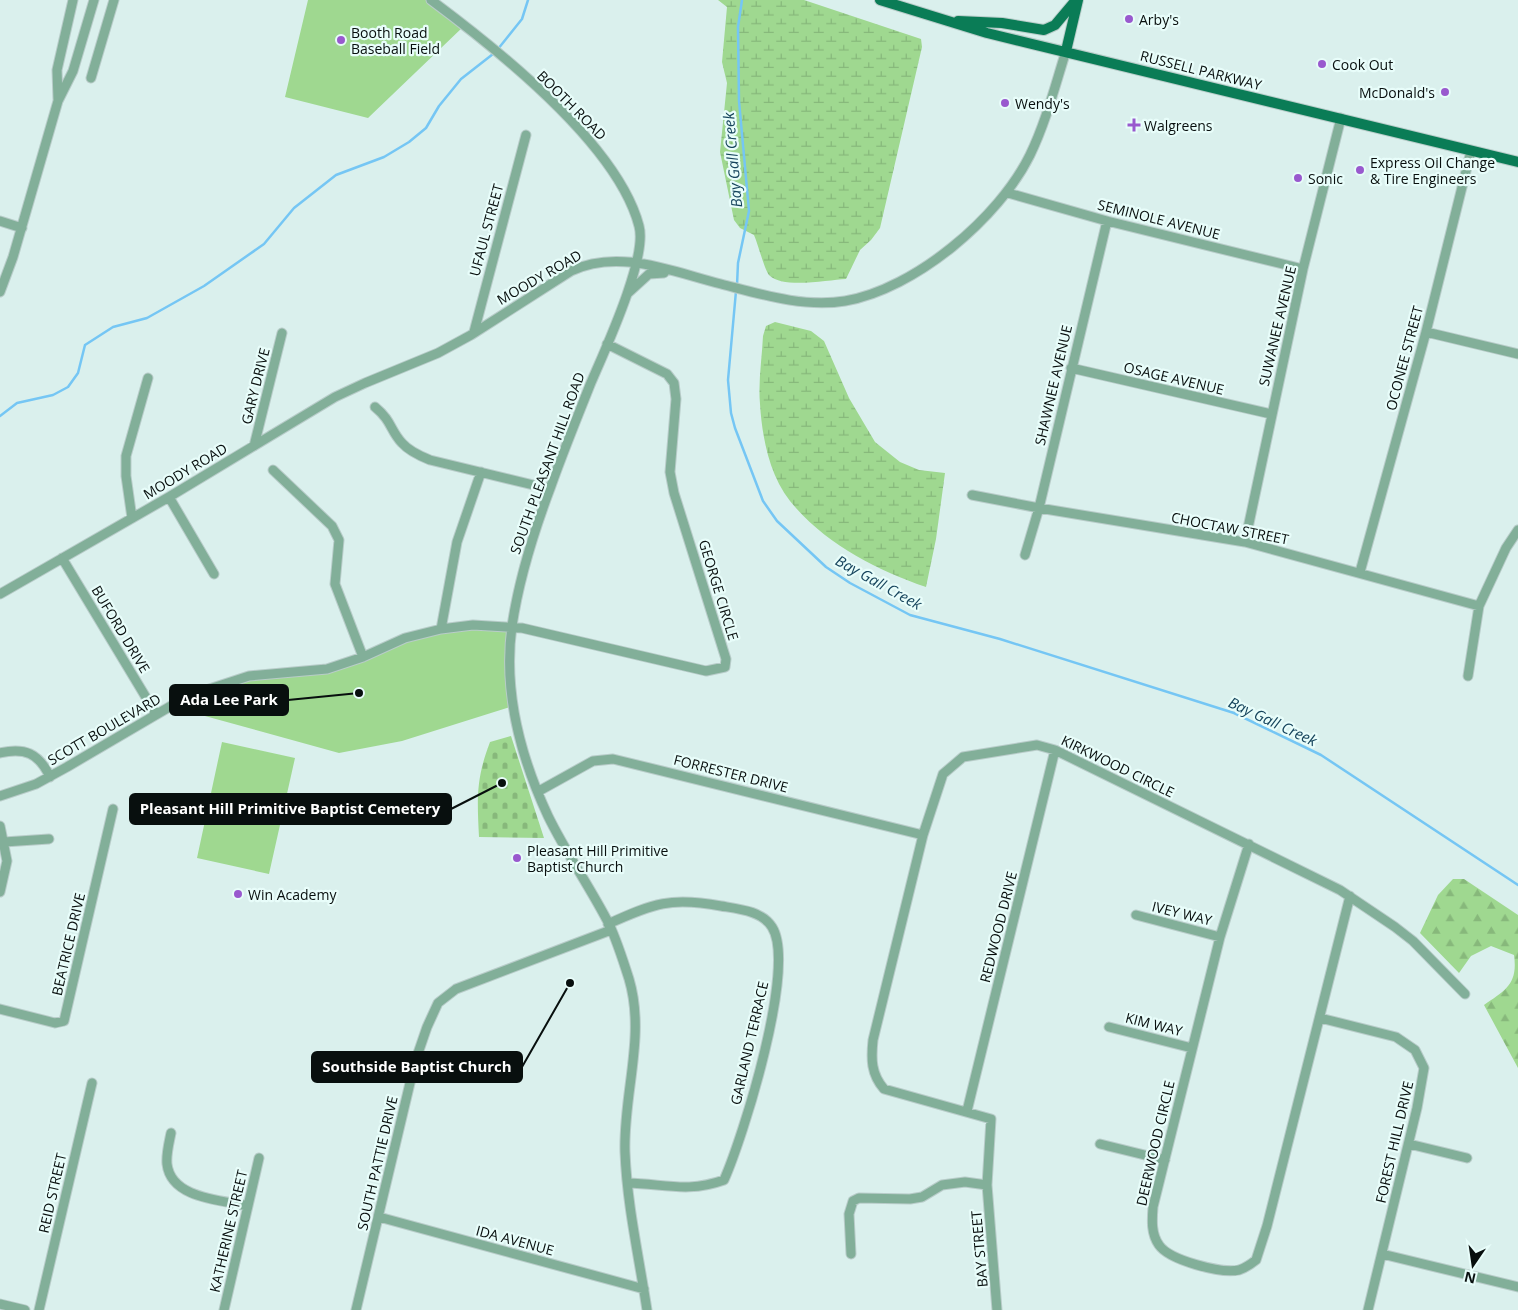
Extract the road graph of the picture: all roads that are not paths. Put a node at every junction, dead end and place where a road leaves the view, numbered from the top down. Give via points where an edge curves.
1 (73, 0) edge
2 (94, 0) edge
3 (114, 0) edge
4 (430, 0) edge
5 (880, 0) edge
6 (1077, 0) edge
7 (940, 20) junction
8 (1066, 51) junction
9 (91, 78) dead end
10 (58, 101) junction
11 (1341, 118) junction
12 (526, 136) dead end
13 (1471, 151) junction
14 (1518, 162) edge
15 (1008, 193) junction
16 (0, 220) edge
17 (1107, 221) junction
18 (22, 228) junction
19 (636, 263) junction
20 (1303, 269) junction
21 (675, 273) junction
22 (0, 292) edge
23 (625, 296) junction
24 (474, 332) junction
25 (1426, 332) junction
26 (282, 333) dead end
27 (607, 344) junction
28 (1518, 354) edge
29 (1071, 368) junction
30 (148, 378) dead end
31 (375, 408) dead end
32 (1271, 414) junction
33 (254, 446) junction
34 (273, 470) dead end
35 (481, 472) junction
36 (550, 488) junction
37 (972, 495) dead end
38 (169, 497) junction
39 (1039, 508) junction
40 (132, 518) junction
41 (1518, 530) edge
42 (1245, 542) junction
43 (1025, 555) dead end
44 (62, 558) junction
45 (1360, 572) junction
46 (214, 574) dead end
47 (0, 594) edge
48 (1479, 606) junction
49 (512, 627) junction
50 (441, 629) junction
51 (363, 657) junction
52 (1468, 676) dead end
53 (156, 714) junction
54 (1056, 750) junction
55 (0, 753) edge
56 (50, 777) junction
57 (539, 791) junction
58 (0, 796) edge
59 (113, 809) dead end
60 (0, 826) edge
61 (923, 835) junction
62 (49, 839) dead end
63 (4, 842) junction
64 (1249, 844) junction
65 (0, 892) edge
66 (1350, 896) junction
67 (1136, 915) dead end
68 (610, 927) junction
69 (1220, 937) junction
70 (1465, 994) dead end
71 (0, 1009) edge
72 (1320, 1018) junction
73 (1109, 1027) dead end
74 (1192, 1048) junction
75 (92, 1083) dead end
76 (966, 1111) junction
77 (171, 1133) dead end
78 (1100, 1144) dead end
79 (1409, 1144) junction
80 (259, 1158) dead end
81 (1467, 1158) dead end
82 (1165, 1160) junction
83 (628, 1184) junction
84 (987, 1185) junction
85 (248, 1206) junction
86 (378, 1217) junction
87 (851, 1254) dead end
88 (1382, 1254) junction
89 (1518, 1287) edge
90 (644, 1289) junction
91 (0, 1304) edge
92 (25, 1310) edge
93 (39, 1310) edge
94 (224, 1310) edge
95 (356, 1310) edge
96 (647, 1310) edge
97 (997, 1310) edge
98 (1368, 1310) edge

1 - 10 street via 57,70
2 - 10 street via 73,71
3 - 9 street
4 - 19 street, BOOTH ROAD via 537,89 602,155 627,195 640,228 641,244
5 - 7 main road, RUSSELL PARKWAY
6 - 7 main road via 1055,25 1044,30 1002,23
6 - 8 main road, MOODY ROAD
7 - 8 main road, RUSSELL PARKWAY
8 - 11 main road, RUSSELL PARKWAY
8 - 15 street, MOODY ROAD via 1039,137
10 - 18 street
11 - 13 main road, RUSSELL PARKWAY
11 - 20 street, SUWANEE AVENUE
12 - 24 street, UFAUL STREET
13 - 14 main road, RUSSELL PARKWAY
13 - 25 street, OCONEE STREET
15 - 17 street, SEMINOLE AVENUE
15 - 21 street, MOODY ROAD via 990,214 938,258 910,275 844,301 770,296
16 - 18 street
17 - 20 street, SEMINOLE AVENUE
17 - 29 street, SHAWNEE AVENUE
18 - 22 street
19 - 21 street, MOODY ROAD
19 - 23 street, SOUTH PLEASANT HILL ROAD
19 - 24 street, MOODY ROAD via 607,260 580,267
20 - 32 street, SUWANEE AVENUE
21 - 23 street via 649,274
23 - 27 street, SOUTH PLEASANT HILL ROAD
24 - 33 street, MOODY ROAD via 438,353 335,397
25 - 28 street
25 - 45 street, OCONEE STREET
26 - 33 street, GARY DRIVE
27 - 36 street, SOUTH PLEASANT HILL ROAD
27 - 49 street, GEORGE CIRCLE via 667,374 674,383 676,399 670,472 726,659 725,667 706,671
29 - 32 street, OSAGE AVENUE
29 - 39 street, SHAWNEE AVENUE
30 - 40 street via 126,456
31 - 35 street via 387,417 401,443 412,451 430,460
32 - 42 street, SUWANEE AVENUE
33 - 38 street, MOODY ROAD
34 - 51 street via 332,526 339,540 335,584
35 - 36 street
35 - 50 street via 457,542
36 - 49 street, SOUTH PLEASANT HILL ROAD via 525,562
37 - 39 street, CHOCTAW STREET
38 - 40 street, MOODY ROAD
38 - 46 street
39 - 42 street, CHOCTAW STREET
39 - 43 street, SHAWNEE AVENUE
40 - 44 street, MOODY ROAD
41 - 48 street
42 - 45 street, CHOCTAW STREET
44 - 47 street, MOODY ROAD
44 - 53 street, BUFORD DRIVE
45 - 48 street, CHOCTAW STREET
48 - 52 street
49 - 50 street, SCOTT BOULEVARD
49 - 57 street, SOUTH PLEASANT HILL ROAD via 512,702 517,729
50 - 51 street, SCOTT BOULEVARD via 405,638
51 - 53 street, SCOTT BOULEVARD via 327,669 249,676 188,696
53 - 56 street, SCOTT BOULEVARD via 104,748
54 - 61 street, KIRKWOOD CIRCLE via 1037,745 962,757 943,774
54 - 64 street, KIRKWOOD CIRCLE
54 - 76 street, REDWOOD DRIVE
55 - 56 street via 25,751 42,762
56 - 58 street, SCOTT BOULEVARD
57 - 61 street, FORRESTER DRIVE via 593,761 613,759
57 - 68 street, SOUTH PLEASANT HILL ROAD via 548,816
59 - 71 street, BEATRICE DRIVE via 64,1021 55,1023
60 - 63 street
61 - 76 street, KIRKWOOD CIRCLE via 873,1040 872,1065 876,1080 884,1089
62 - 63 street
63 - 65 street via 7,861
64 - 66 street, KIRKWOOD CIRCLE
64 - 69 street, DEERWOOD CIRCLE
66 - 70 street, KIRKWOOD CIRCLE via 1413,942
66 - 72 street, DEERWOOD CIRCLE
67 - 69 street, IVEY WAY
68 - 83 street, SOUTH PLEASANT HILL ROAD via 633,995 636,1021 625,1148
68 - 83 street, GARLAND TERRACE via 652,905 697,901 762,916 777,936 779,956 772,1018 746,1120 724,1180 704,1187 685,1188
68 - 86 street, SOUTH PATTIE DRIVE via 456,989 438,1003 415,1062
69 - 74 street, DEERWOOD CIRCLE
72 - 79 street, FOREST HILL DRIVE via 1384,1033 1414,1050 1424,1068
72 - 82 street, DEERWOOD CIRCLE via 1256,1260 1240,1270 1226,1271 1182,1260 1159,1246 1152,1221
73 - 74 street, KIM WAY
74 - 82 street, DEERWOOD CIRCLE
75 - 93 street, REID STREET
76 - 84 street, BAY STREET via 991,1119
77 - 85 street via 167,1165 178,1185 196,1194
78 - 82 street
79 - 81 street
79 - 88 street, FOREST HILL DRIVE
80 - 85 street, KATHERINE STREET
83 - 90 street, SOUTH PLEASANT HILL ROAD
84 - 87 street via 965,1182 942,1185 922,1197 859,1198 853,1201 849,1214
84 - 97 street, BAY STREET
85 - 94 street, KATHERINE STREET
86 - 90 street, IDA AVENUE
86 - 95 street, SOUTH PATTIE DRIVE
88 - 89 street
88 - 98 street, FOREST HILL DRIVE
90 - 96 street, SOUTH PLEASANT HILL ROAD
91 - 92 street

